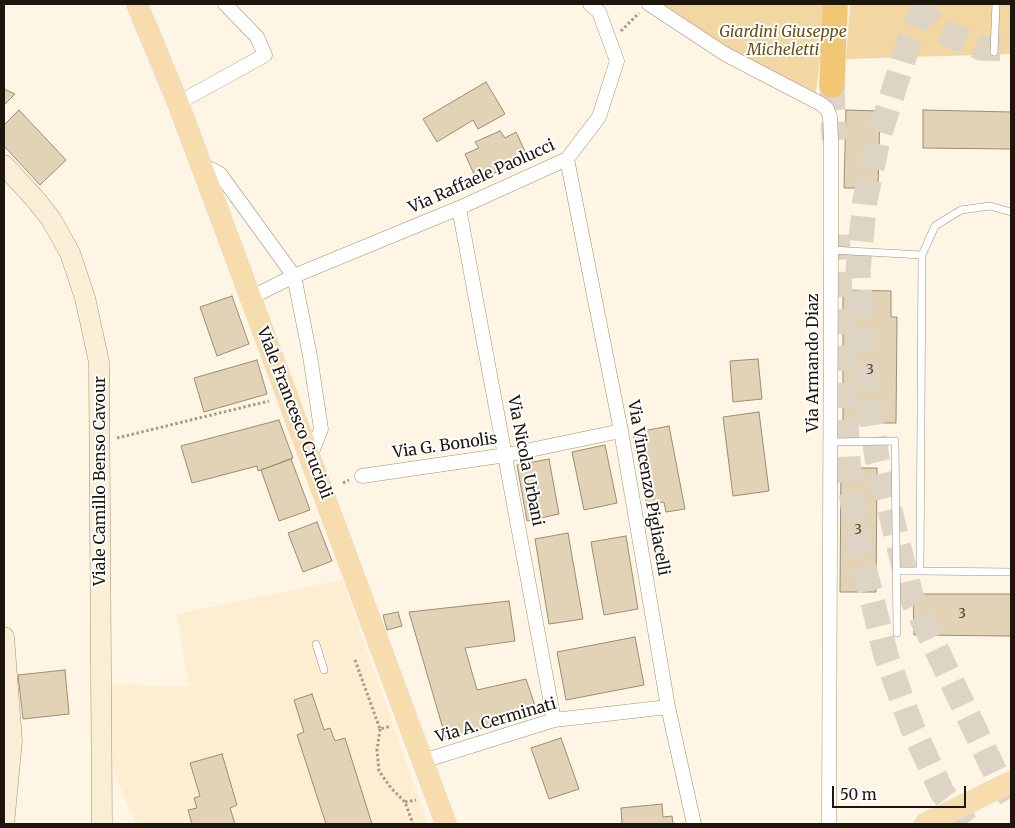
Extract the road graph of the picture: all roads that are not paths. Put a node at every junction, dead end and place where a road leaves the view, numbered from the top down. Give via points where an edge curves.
1 (137, 4) edge
2 (226, 4) edge
3 (590, 4) edge
4 (835, 4) edge
5 (996, 4) edge
6 (646, 7) edge
7 (994, 52) dead end
8 (832, 85) tunnel mouth
9 (178, 102) junction
10 (567, 159) junction
11 (201, 164) junction
12 (4, 165) edge
13 (459, 208) junction
14 (1011, 212) edge
15 (831, 250) junction
16 (922, 255) junction
17 (294, 276) junction
18 (250, 298) junction
19 (622, 431) junction
20 (830, 442) junction
21 (506, 455) junction
22 (310, 457) junction
23 (362, 476) dead end
24 (896, 571) junction
25 (920, 571) junction
26 (1011, 572) edge
27 (897, 633) dead end
28 (4, 642) edge
29 (316, 644) dead end
30 (324, 670) dead end
31 (668, 707) junction
32 (554, 720) junction
33 (423, 761) junction
34 (1011, 782) edge
35 (4, 824) edge
36 (102, 824) edge
37 (446, 824) edge
38 (694, 824) edge
39 (829, 824) edge
40 (925, 824) edge

1 - 9 main road, Viale Francesco Crucioli
2 - 9 street via 257,37 265,55
3 - 10 street, Via Raffaele Paolucci via 598,12 617,61 599,117
4 - 8 highway
5 - 7 lane
6 - 15 street, Via Armando Diaz via 826,109 830,117 831,138
9 - 11 main road, Viale Francesco Crucioli
10 - 13 street, Via Raffaele Paolucci
10 - 19 street, Via Vincenzo Pigliacelli
11 - 17 street via 220,174
11 - 18 main road, Viale Francesco Crucioli
12 - 36 street, Viale Camillo Benso Cavour via 46,213 70,253 85,298 99,362
13 - 17 street, Via Raffaele Paolucci
13 - 21 street, Via Nicola Urbani
14 - 16 lane via 990,206 961,210 935,226
15 - 16 lane
15 - 20 street, Via Armando Diaz
16 - 25 lane
17 - 18 street, Via Raffaele Paolucci
17 - 22 street via 322,429
18 - 22 main road, Viale Francesco Crucioli
19 - 21 street, Via G. Bonolis
19 - 31 street, Via Vincenzo Pigliacelli
20 - 24 lane via 895,441
20 - 39 street, Via Armando Diaz
21 - 23 street, Via G. Bonolis
21 - 32 street, Via Nicola Urbani
22 - 33 main road, Viale Francesco Crucioli
24 - 25 lane
24 - 27 lane
25 - 26 lane
28 - 35 street via 12,741
29 - 30 lane
31 - 32 street, Via A. Cerminati
31 - 38 street, Via Vincenzo Pigliacelli
32 - 33 street, Via A. Cerminati
33 - 37 main road, Viale Francesco Crucioli
34 - 40 main road

